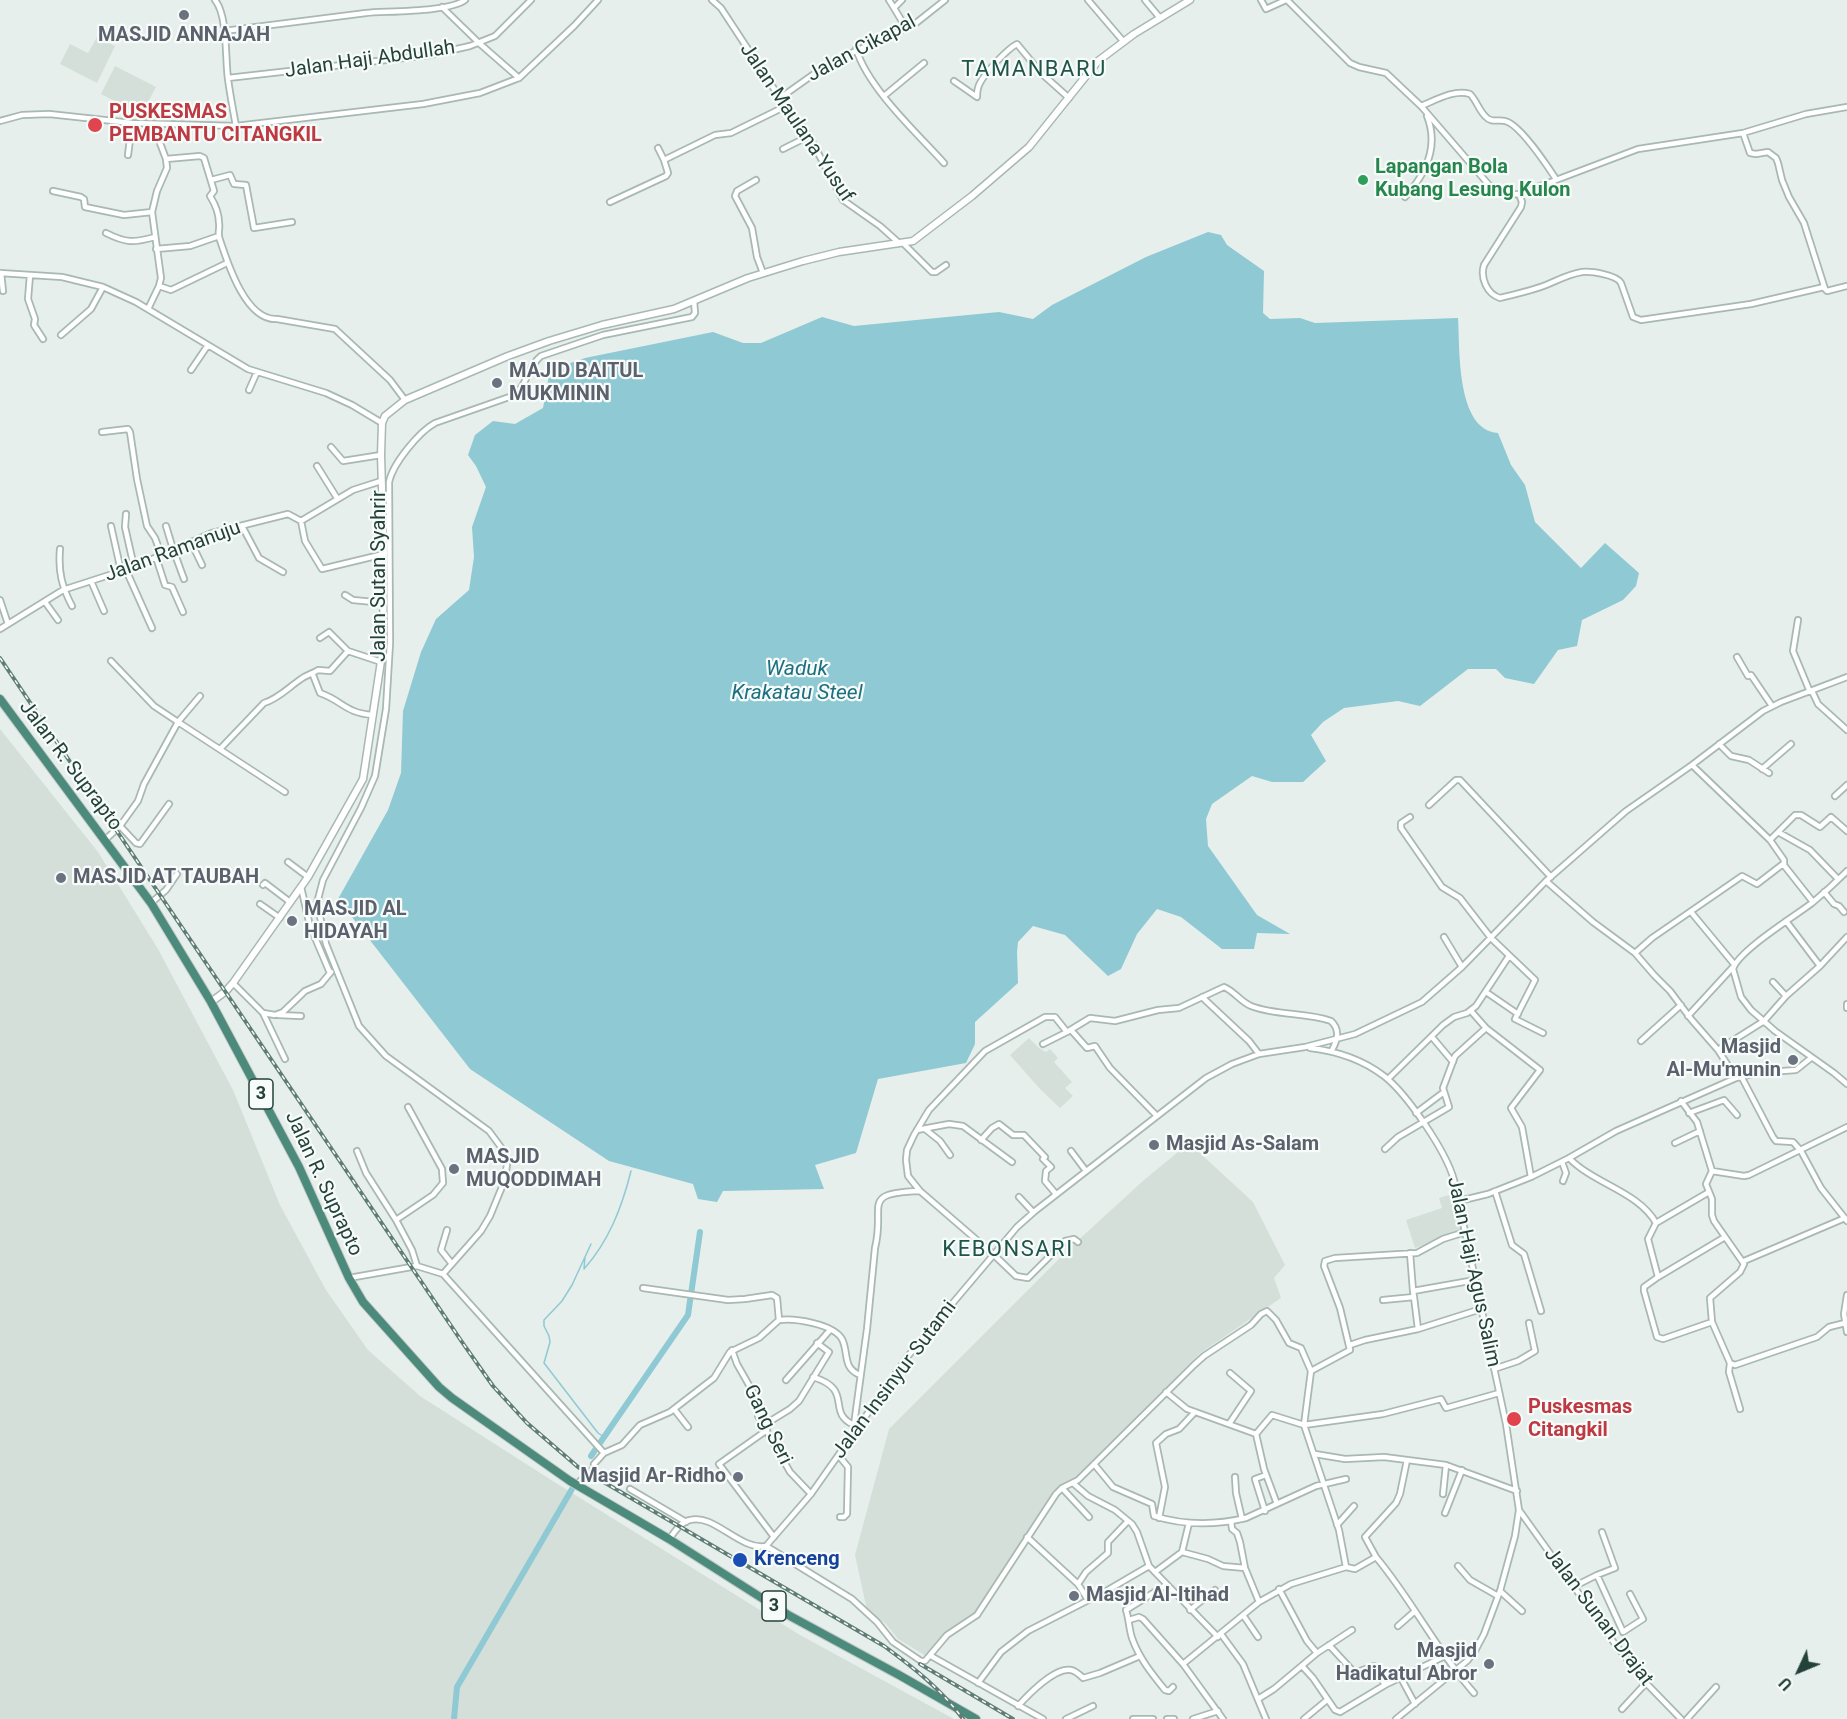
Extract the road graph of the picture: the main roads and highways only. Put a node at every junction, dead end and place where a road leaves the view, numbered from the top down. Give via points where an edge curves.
1 (0, 699) edge
2 (976, 1719) edge

1 - 2 highway, Jalan R. Suprapto / 3 via 151,903 210,1002 299,1167 363,1302 439,1387 574,1484 790,1616

